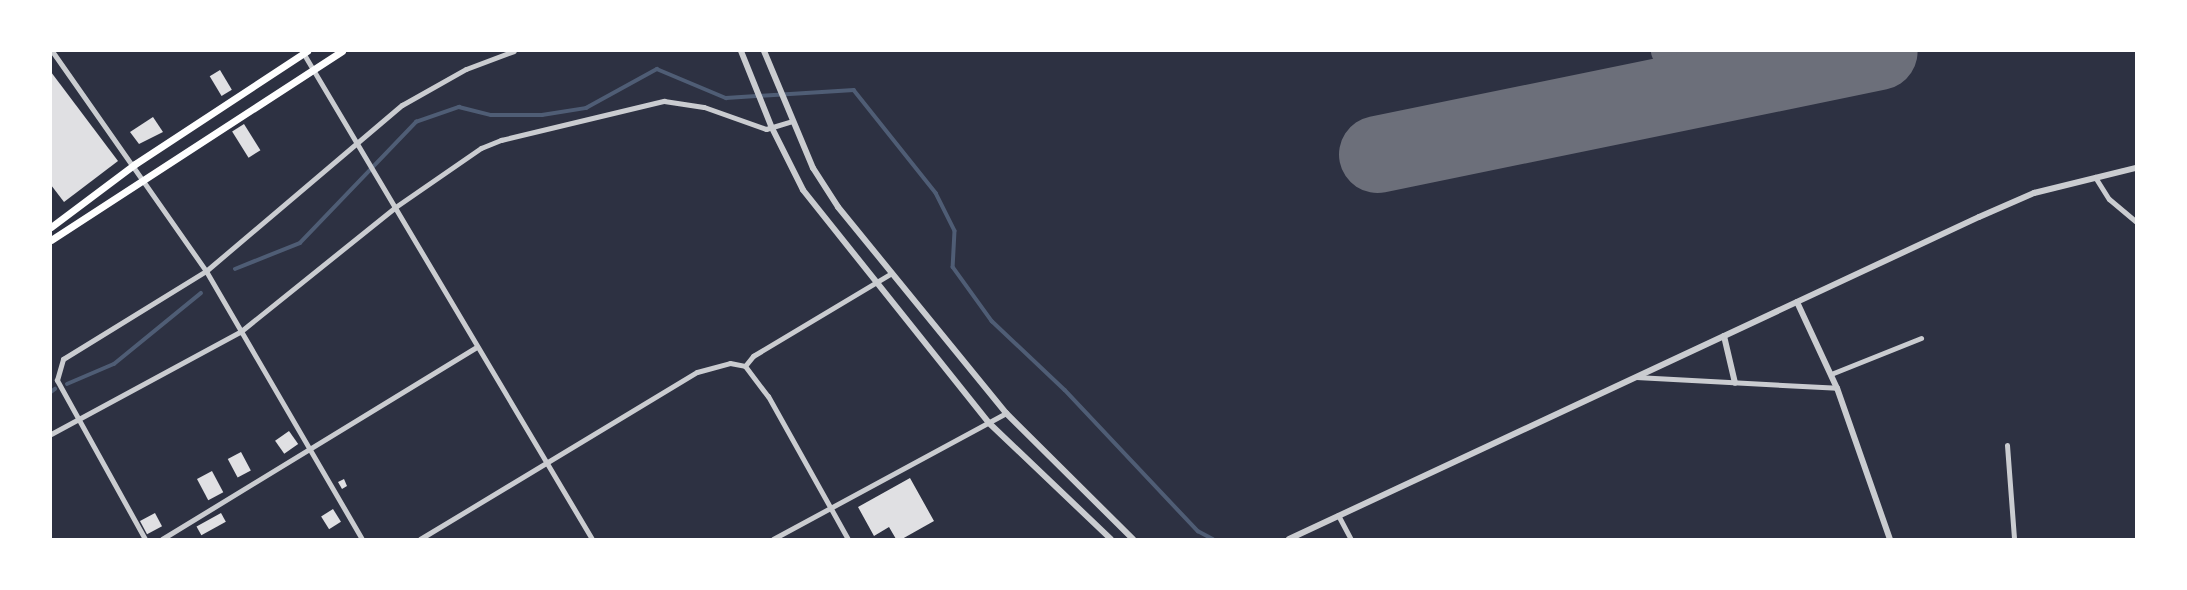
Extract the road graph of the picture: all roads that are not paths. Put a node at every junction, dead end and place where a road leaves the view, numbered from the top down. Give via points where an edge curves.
1 (304, 51) edge
2 (342, 51) edge
3 (514, 51) edge
4 (741, 51) edge
5 (764, 51) edge
6 (53, 52) edge
7 (315, 68) junction
8 (793, 121) junction
9 (772, 128) junction
10 (356, 143) junction
11 (135, 164) junction
12 (2136, 168) edge
13 (143, 177) junction
14 (2095, 177) junction
15 (394, 208) junction
16 (2136, 222) edge
17 (51, 227) edge
18 (51, 240) edge
19 (206, 271) junction
20 (890, 274) junction
21 (875, 284) junction
22 (1797, 302) junction
23 (240, 332) junction
24 (1724, 336) junction
25 (1921, 338) dead end
26 (477, 347) junction
27 (745, 366) junction
28 (1831, 374) junction
29 (1636, 377) junction
30 (1735, 383) junction
31 (1837, 388) junction
32 (1006, 413) junction
33 (78, 417) junction
34 (989, 423) junction
35 (51, 434) edge
36 (2007, 444) dead end
37 (312, 450) junction
38 (544, 461) junction
39 (830, 506) junction
40 (1338, 515) junction
41 (145, 539) edge
42 (162, 539) edge
43 (362, 539) edge
44 (420, 539) edge
45 (592, 539) edge
46 (773, 539) edge
47 (848, 539) edge
48 (1111, 539) edge
49 (1133, 539) edge
50 (1289, 539) edge
51 (1352, 539) edge
52 (1890, 539) edge
53 (2014, 539) edge

1 - 7 street
1 - 11 main road
2 - 7 main road
3 - 10 street via 426,91
4 - 9 street
5 - 8 street
6 - 11 street
7 - 10 street
7 - 13 main road
8 - 9 street
8 - 20 street via 813,168
9 - 15 street via 690,103 648,104 481,148
9 - 21 street via 803,190
10 - 15 street
10 - 19 street
11 - 13 street
11 - 17 main road
12 - 14 street
13 - 18 main road
13 - 19 street
14 - 16 street via 2109,199
14 - 22 street via 2023,198
15 - 23 street
15 - 26 street
19 - 23 street
19 - 33 street via 70,352 58,369 57,380
20 - 21 street
20 - 32 street
21 - 27 street via 754,356
21 - 34 street
22 - 24 street
22 - 28 street
23 - 33 street
23 - 37 street
24 - 29 street
24 - 30 street
25 - 28 street
26 - 37 street
26 - 38 street
27 - 38 street via 711,366
27 - 39 street via 768,396
28 - 31 street
29 - 30 street
29 - 40 street
30 - 31 street
31 - 52 street
32 - 34 street
32 - 49 street
33 - 35 street
33 - 41 street
34 - 39 street
34 - 48 street
36 - 53 street
37 - 42 street
37 - 43 street
38 - 44 street
38 - 45 street
39 - 46 street
39 - 47 street
40 - 50 street
40 - 51 street

